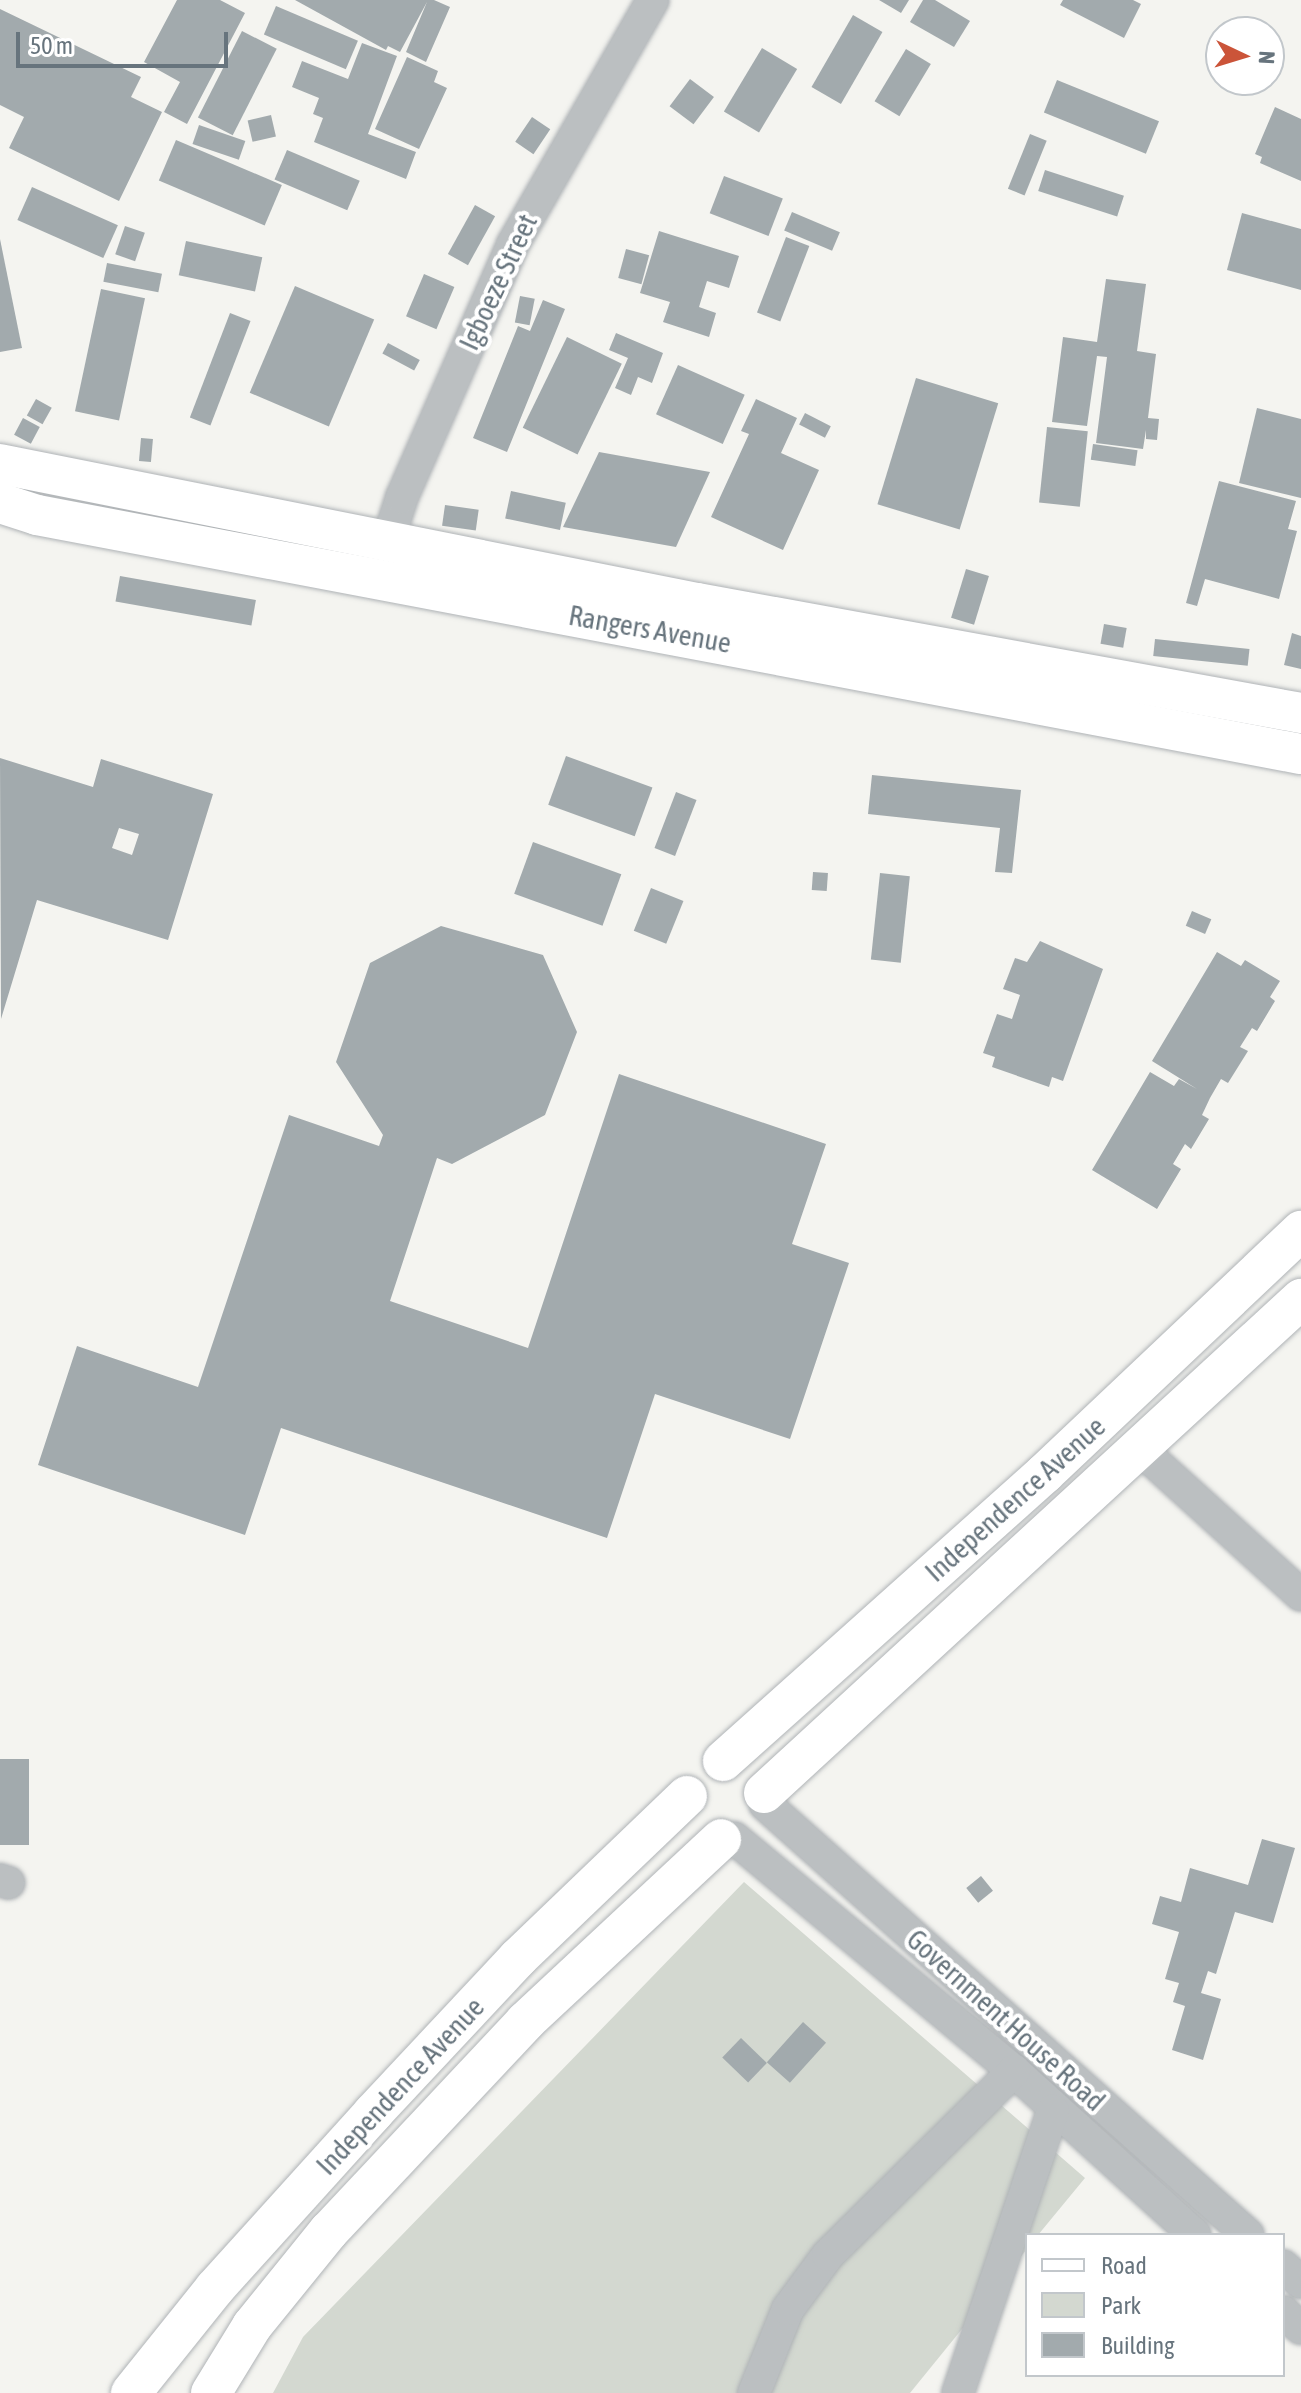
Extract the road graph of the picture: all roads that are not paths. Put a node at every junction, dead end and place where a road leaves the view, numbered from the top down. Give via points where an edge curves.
1 (653, 0) edge
2 (0, 464) edge
3 (0, 503) edge
4 (387, 539) junction
5 (377, 580) junction
6 (1301, 713) edge
7 (1301, 754) edge
8 (1301, 1231) edge
9 (1301, 1299) edge
10 (1140, 1449) junction
11 (1301, 1595) edge
12 (723, 1761) junction
13 (687, 1796) junction
14 (764, 1798) junction
15 (727, 1839) junction
16 (1014, 2071) junction
17 (1053, 2111) junction
18 (1193, 2233) edge
19 (1246, 2233) edge
20 (1285, 2268) edge
21 (1301, 2282) edge
22 (1285, 2314) edge
23 (1301, 2328) edge
24 (131, 2393) edge
25 (211, 2393) edge
26 (754, 2393) edge
27 (958, 2393) edge

1 - 4 street, Igboeze Street via 513,244
2 - 4 main road, Rangers Avenue
3 - 5 main road, Rangers Avenue
4 - 5 street, Igboeze Street
4 - 6 main road, Rangers Avenue via 697,603
5 - 7 main road, Rangers Avenue
8 - 12 main road, Independence Avenue via 1044,1474
9 - 10 main road, Independence Avenue
10 - 11 street
10 - 14 main road, Independence Avenue
12 - 13 main road via 699,1772
12 - 14 main road via 745,1766
13 - 15 main road via 695,1824
13 - 24 main road, Independence Avenue via 518,1958 373,2113 215,2288
14 - 15 main road via 755,1826
14 - 19 street, Government House Road
15 - 16 street, Government House Road
15 - 25 main road, Independence Avenue via 525,2022 329,2231 259,2316
16 - 17 street, Government House Road
16 - 26 street via 828,2255 788,2309
17 - 18 street, Government House Road
17 - 27 street
20 - 21 street
22 - 23 street

